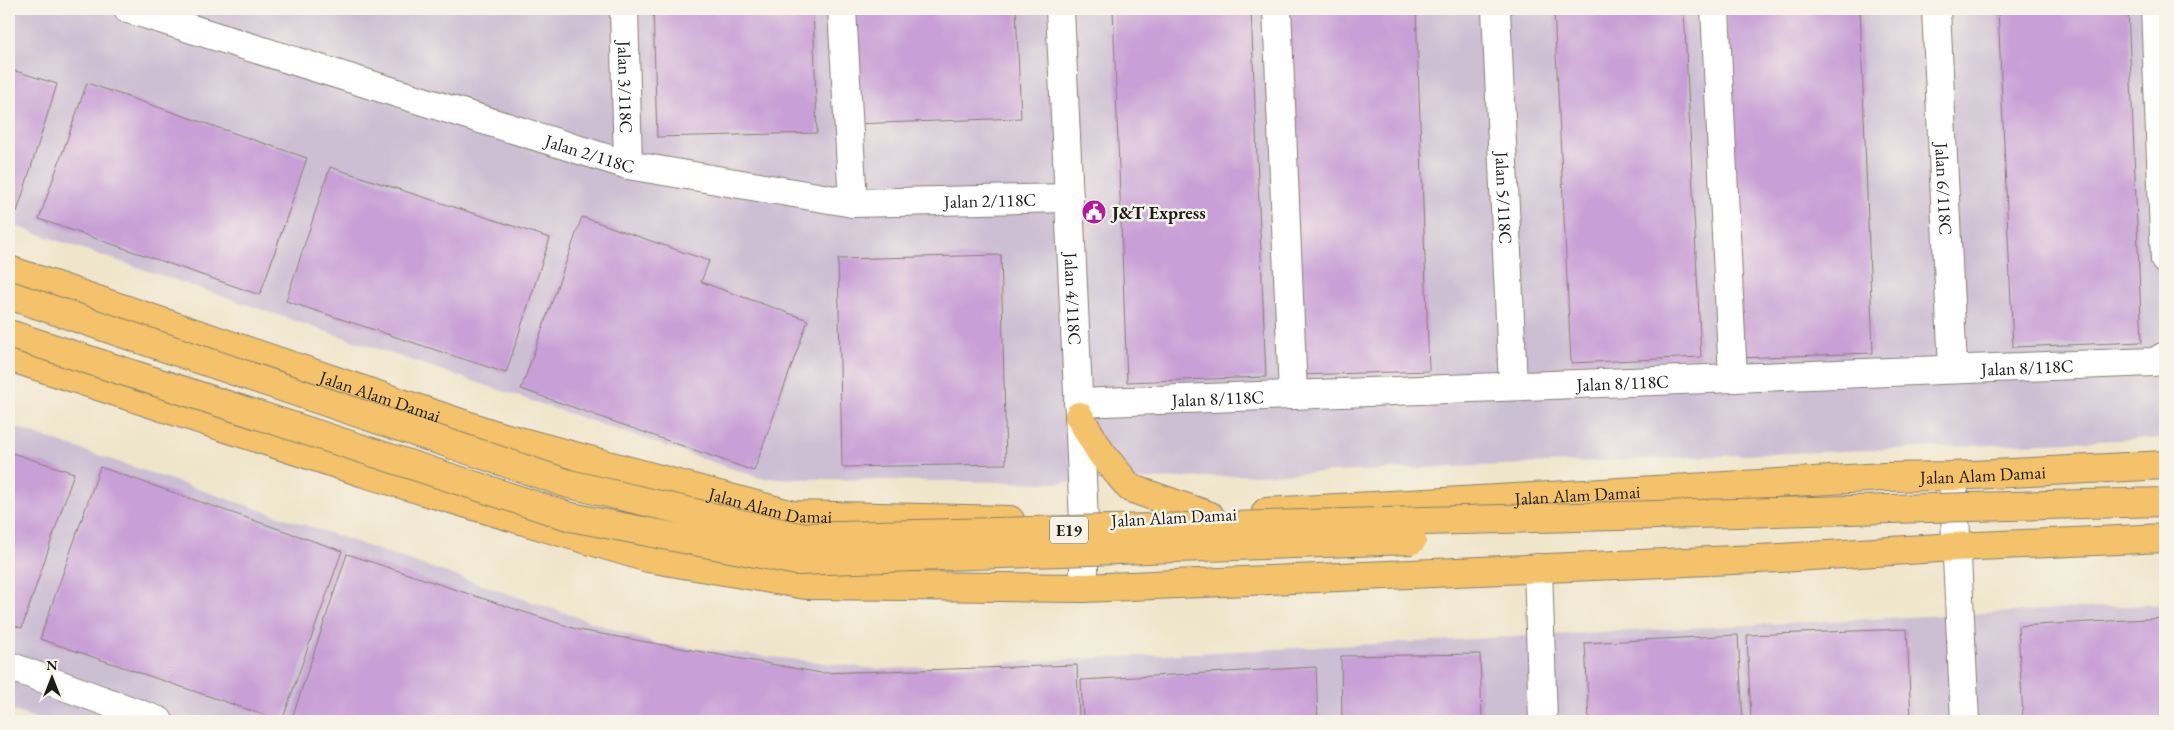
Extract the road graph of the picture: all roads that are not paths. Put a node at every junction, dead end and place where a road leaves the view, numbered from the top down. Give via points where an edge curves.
1 (128, 9) edge
2 (624, 9) edge
3 (842, 9) edge
4 (1060, 9) edge
5 (1277, 9) edge
6 (1496, 9) edge
7 (1715, 9) edge
8 (1936, 9) edge
9 (2155, 9) edge
10 (628, 165) junction
11 (1069, 198) junction
12 (853, 203) junction
13 (2165, 260) edge
14 (9, 270) edge
15 (9, 295) edge
16 (9, 334) edge
17 (2165, 356) edge
18 (9, 357) edge
19 (1953, 369) junction
20 (1733, 378) junction
21 (1514, 386) junction
22 (1292, 394) junction
23 (1078, 410) junction
24 (2165, 465) edge
25 (1953, 476) junction
26 (2165, 502) edge
27 (1210, 516) junction
28 (2165, 516) edge
29 (1084, 521) junction
30 (2165, 538) edge
31 (1955, 547) junction
32 (1538, 568) junction
33 (1084, 588) junction
34 (9, 666) edge
35 (158, 721) edge
36 (1543, 721) edge
37 (1965, 721) edge

1 - 10 street, Jalan 2/118C
2 - 10 street, Jalan 3/118C
3 - 12 street
4 - 11 street, Jalan 4/118C
5 - 22 street
6 - 21 street, Jalan 5/118C
7 - 20 street
8 - 19 street, Jalan 6/118C
9 - 13 street
10 - 12 street, Jalan 2/118C
11 - 12 street, Jalan 2/118C
11 - 23 street, Jalan 4/118C
14 - 29 main road, Jalan Alam Damai via 496,435 793,515
15 - 26 main road, E19, bridge via 569,484 799,537
16 - 28 main road, E19, bridge via 571,517 797,561
17 - 19 street, Jalan 8/118C via 2154,362
18 - 33 main road via 364,473 648,558 806,585
19 - 20 street, Jalan 8/118C
20 - 21 street, Jalan 8/118C
21 - 22 street, Jalan 8/118C
22 - 23 street, Jalan 8/118C
23 - 27 main road via 1101,453 1130,488
23 - 29 street, Jalan 4/118C
24 - 25 main road, Jalan Alam Damai
25 - 27 main road, Jalan Alam Damai via 1770,483
25 - 31 street
27 - 29 main road, Jalan Alam Damai
29 - 33 street, Jalan 4/118C
30 - 31 main road
31 - 32 main road
31 - 37 street
32 - 33 main road
32 - 36 street
34 - 35 street

